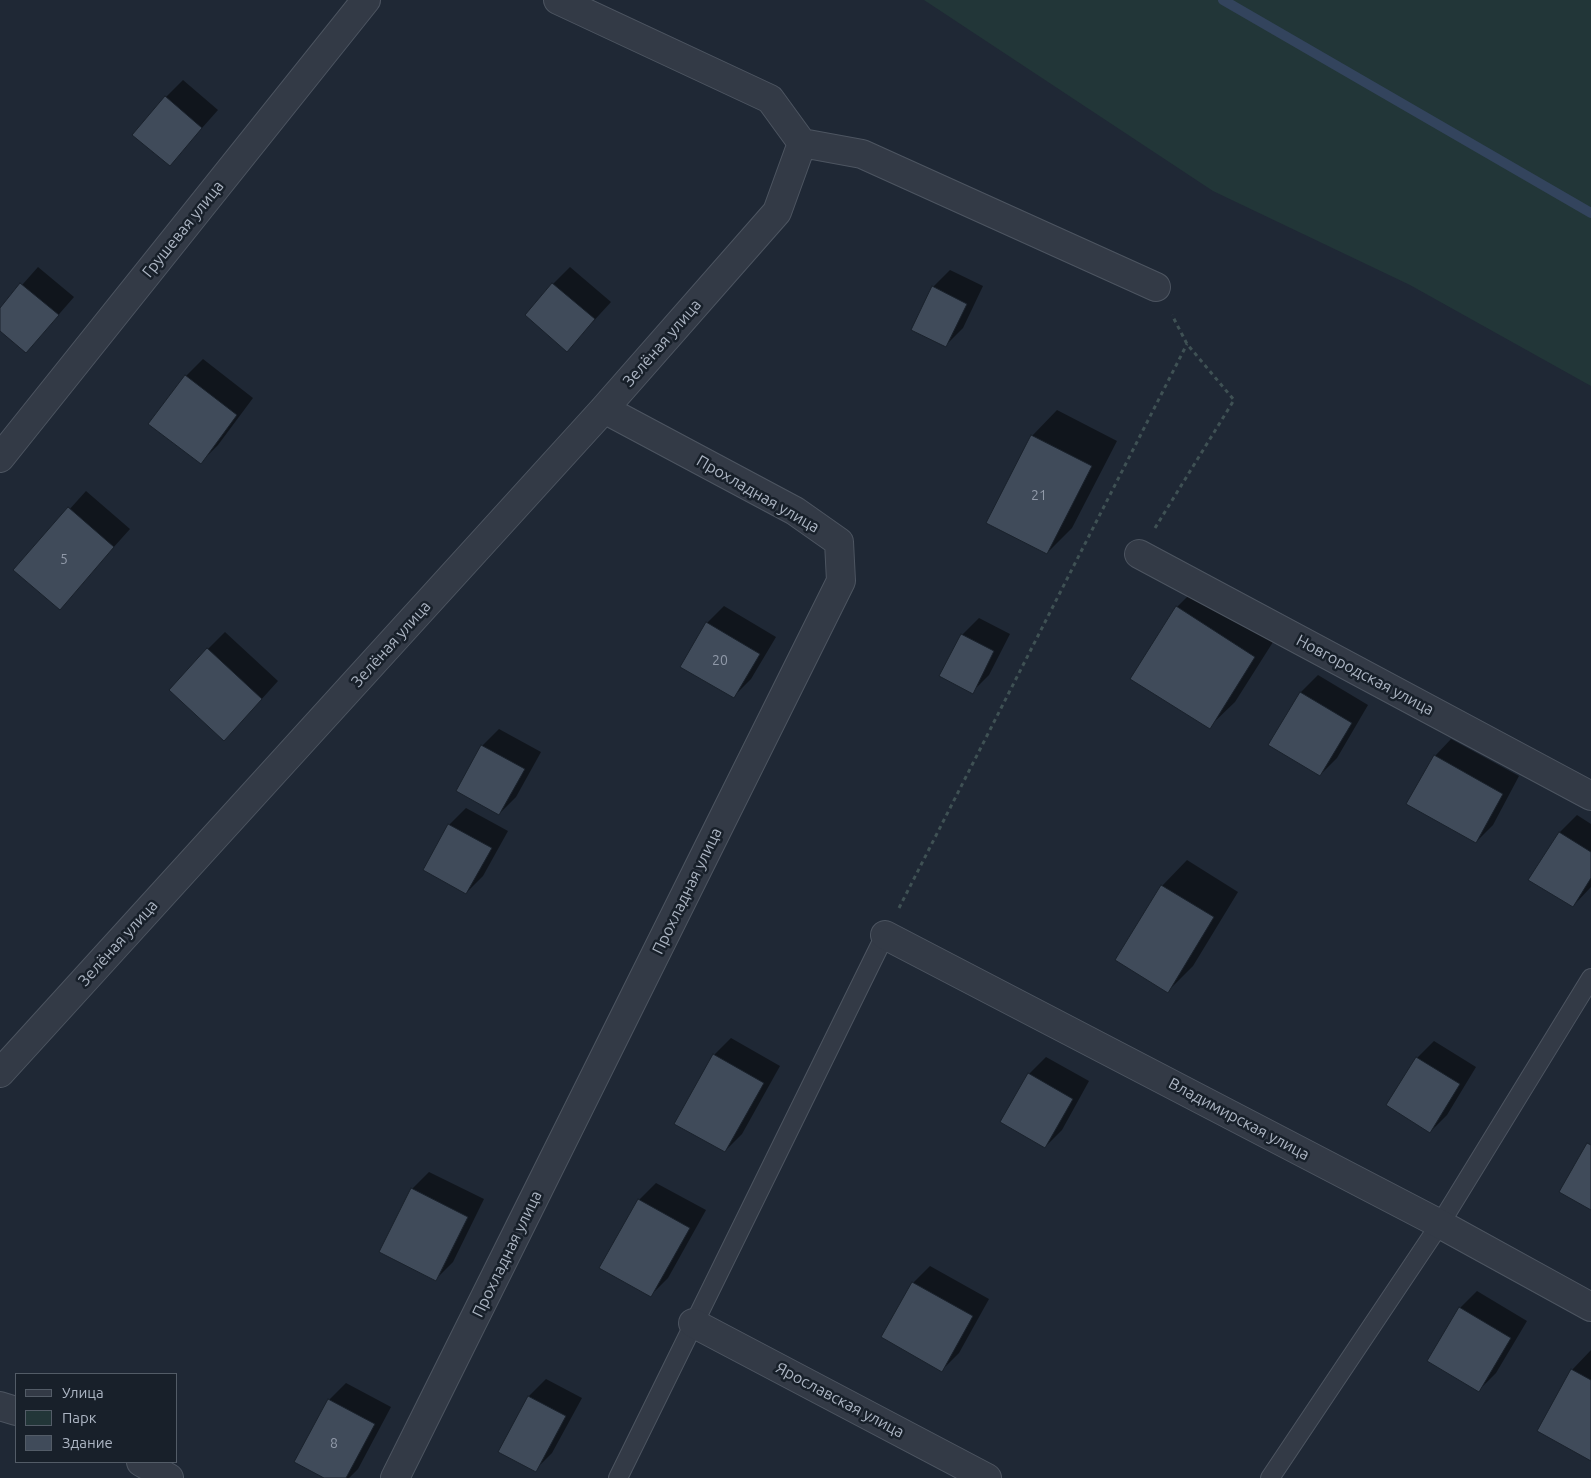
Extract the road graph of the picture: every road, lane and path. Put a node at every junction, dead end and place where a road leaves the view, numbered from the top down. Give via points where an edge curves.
1 (366, 0) edge
2 (558, 0) edge
3 (802, 143) junction
4 (1156, 286) joint
5 (1187, 344) junction
6 (604, 409) junction
7 (0, 458) edge
8 (1139, 554) joint
9 (1591, 796) edge
10 (885, 935) junction
11 (1591, 978) edge
12 (0, 1073) edge
13 (1440, 1224) junction
14 (1591, 1307) edge
15 (693, 1323) junction
16 (0, 1406) edge
17 (15, 1411) edge
18 (143, 1463) edge
19 (169, 1478) edge
20 (395, 1478) edge
21 (618, 1478) edge
22 (987, 1478) edge
23 (1270, 1478) edge

1 - 7 street, Грушевая улица
2 - 3 street via 770,99
3 - 4 street via 862,154
3 - 6 street, Зелёная улица via 777,212
4 - 5 path
5 - 8 path via 1234,400
5 - 10 path
6 - 12 street, Зелёная улица
6 - 20 street, Прохладная улица via 795,512 840,542 841,581
8 - 9 street, Новгородская улица
10 - 13 street, Владимирская улица
10 - 15 lane
11 - 13 lane
13 - 14 street, Владимирская улица
13 - 23 lane
15 - 21 lane
15 - 22 street, Ярославская улица
16 - 17 street
18 - 19 street

